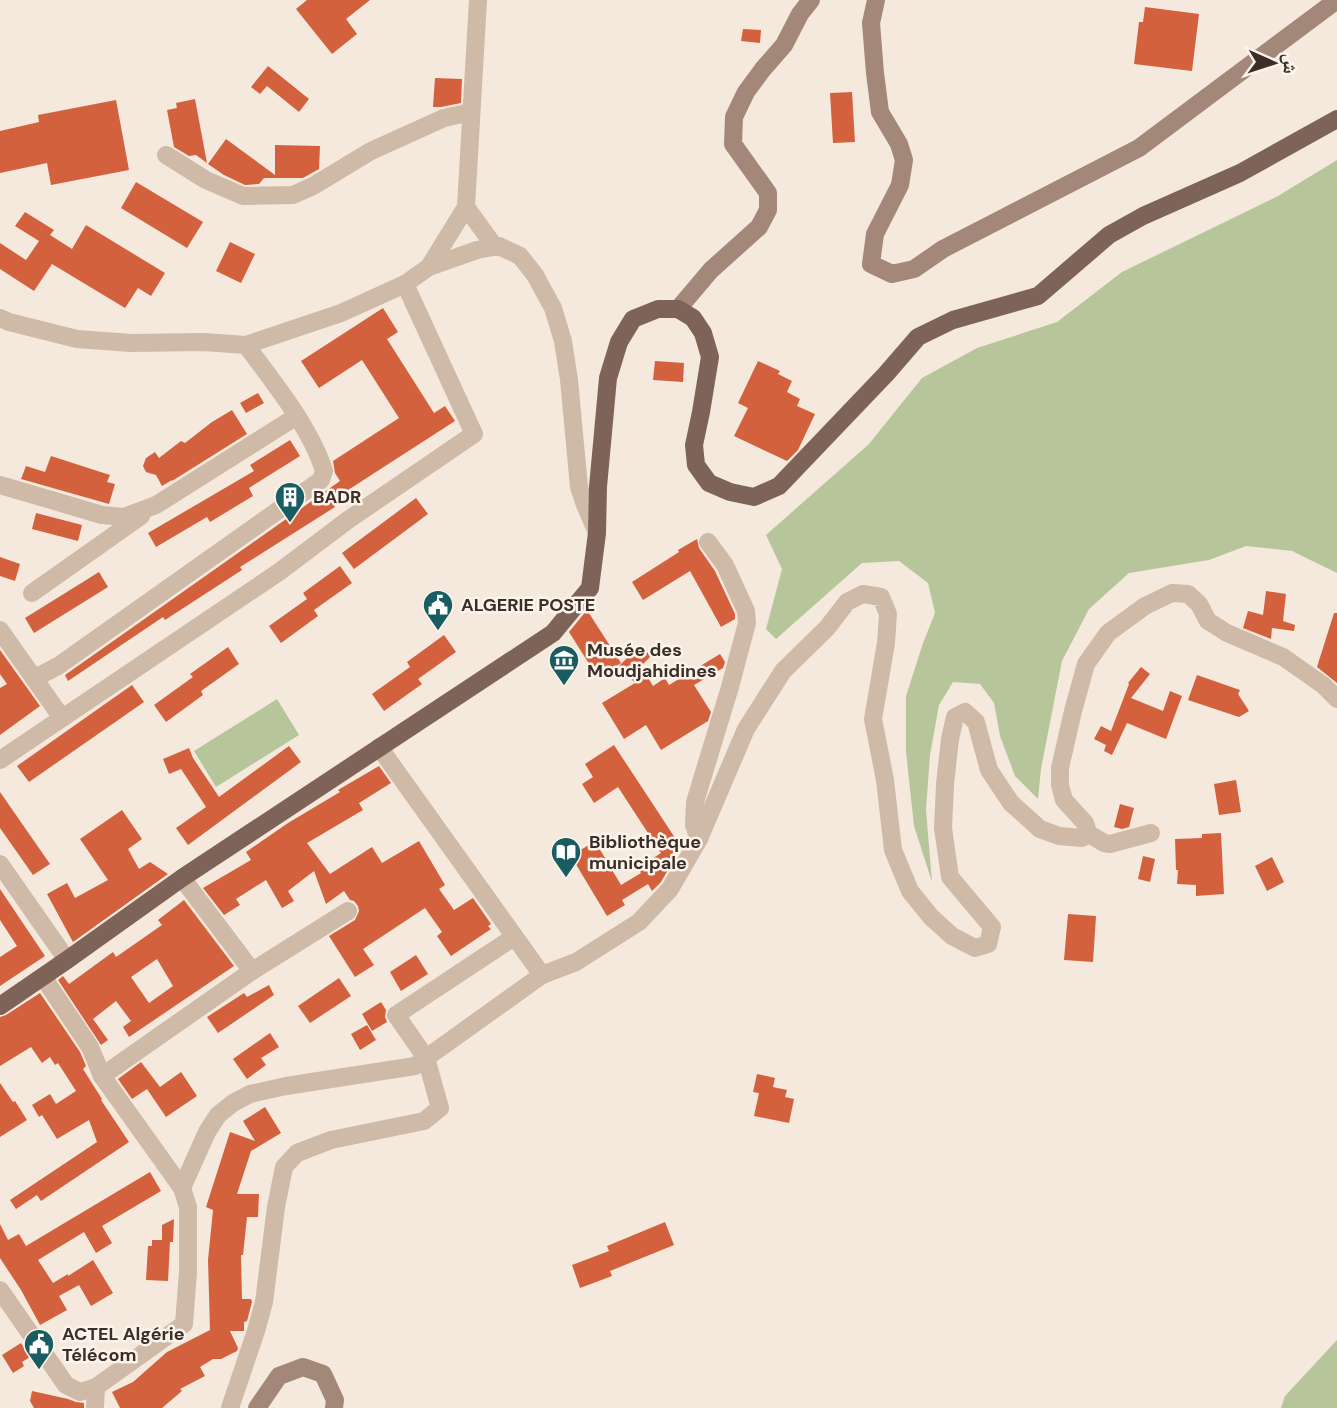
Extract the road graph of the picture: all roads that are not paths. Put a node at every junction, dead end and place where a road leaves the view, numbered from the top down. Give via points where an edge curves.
1 (478, 0) edge
2 (811, 0) edge
3 (876, 0) edge
4 (1337, 0) edge
5 (471, 112) junction
6 (1337, 119) edge
7 (166, 155) dead end
8 (466, 207) junction
9 (495, 247) junction
10 (429, 267) junction
11 (405, 284) junction
12 (678, 309) junction
13 (0, 318) edge
14 (246, 345) junction
15 (297, 415) junction
16 (0, 485) edge
17 (156, 505) junction
18 (597, 533) junction
19 (708, 542) dead end
20 (32, 593) dead end
21 (0, 630) edge
22 (35, 678) junction
23 (1337, 699) edge
24 (62, 718) junction
25 (379, 747) junction
26 (0, 760) edge
27 (1086, 832) junction
28 (1151, 833) dead end
29 (699, 839) junction
30 (0, 864) edge
31 (182, 878) junction
32 (348, 911) dead end
33 (514, 937) junction
34 (67, 960) junction
35 (252, 971) junction
36 (542, 975) junction
37 (43, 977) junction
38 (0, 1006) edge
39 (426, 1058) junction
40 (102, 1076) junction
41 (182, 1188) junction
42 (0, 1290) edge
43 (96, 1387) junction
44 (94, 1408) edge
45 (230, 1408) edge
46 (257, 1408) edge
47 (334, 1408) edge

1 - 5 street
2 - 12 street via 784,45 746,92 734,117 733,144 768,193 768,210 760,226 711,270
3 - 4 street via 871,23 880,112 904,160 900,185 875,234 871,264 892,274 914,269 943,249 1139,148
5 - 7 street via 444,118 371,151 293,195 243,196
5 - 8 street
6 - 12 main road via 1240,173 1109,235 1038,296 953,320 918,337 779,486 754,497 709,483 696,465 694,445 710,357 693,318
8 - 9 street
8 - 10 street
9 - 10 street
9 - 18 street via 520,256 553,308 569,380 579,488
10 - 11 street
11 - 14 street via 341,313
11 - 24 street via 474,434
12 - 18 main road via 658,309 633,319 619,342 608,378
13 - 14 street via 77,339
14 - 15 street
15 - 17 street
15 - 22 street via 321,459 321,480
16 - 17 street via 102,515 124,517
17 - 20 street
18 - 25 main road via 590,588 553,633
19 - 29 street via 725,565 747,623 695,802
21 - 22 street
22 - 24 street
23 - 27 street via 1283,657 1208,621 1188,594 1172,593 1145,606 1108,633 1086,664 1073,711 1059,768 1060,785 1064,800 1085,823
24 - 26 street
25 - 31 main road
25 - 33 street
27 - 28 street via 1110,844
27 - 29 street via 1082,838 1059,836 1030,821 1011,803 989,770 976,723 965,712 955,717 943,828 950,877 992,927 988,944 975,948 931,917 910,891 893,850 873,719 888,614 881,597 863,594 847,603 783,671 746,729
29 - 36 street via 670,889 639,922 576,962
30 - 34 street
31 - 34 main road
31 - 35 street
32 - 35 street
33 - 36 street
33 - 39 street via 396,1015
34 - 37 main road
35 - 40 street
36 - 39 street
37 - 38 main road
37 - 40 street via 90,1047
39 - 41 street via 415,1066 286,1086 233,1103 207,1132
39 - 45 street via 440,1108 424,1121 331,1140 297,1153 284,1167 264,1302
40 - 41 street
41 - 43 street via 188,1207 184,1324
42 - 43 street via 66,1385 80,1392
43 - 44 street
46 - 47 street via 279,1376 303,1367 323,1374

